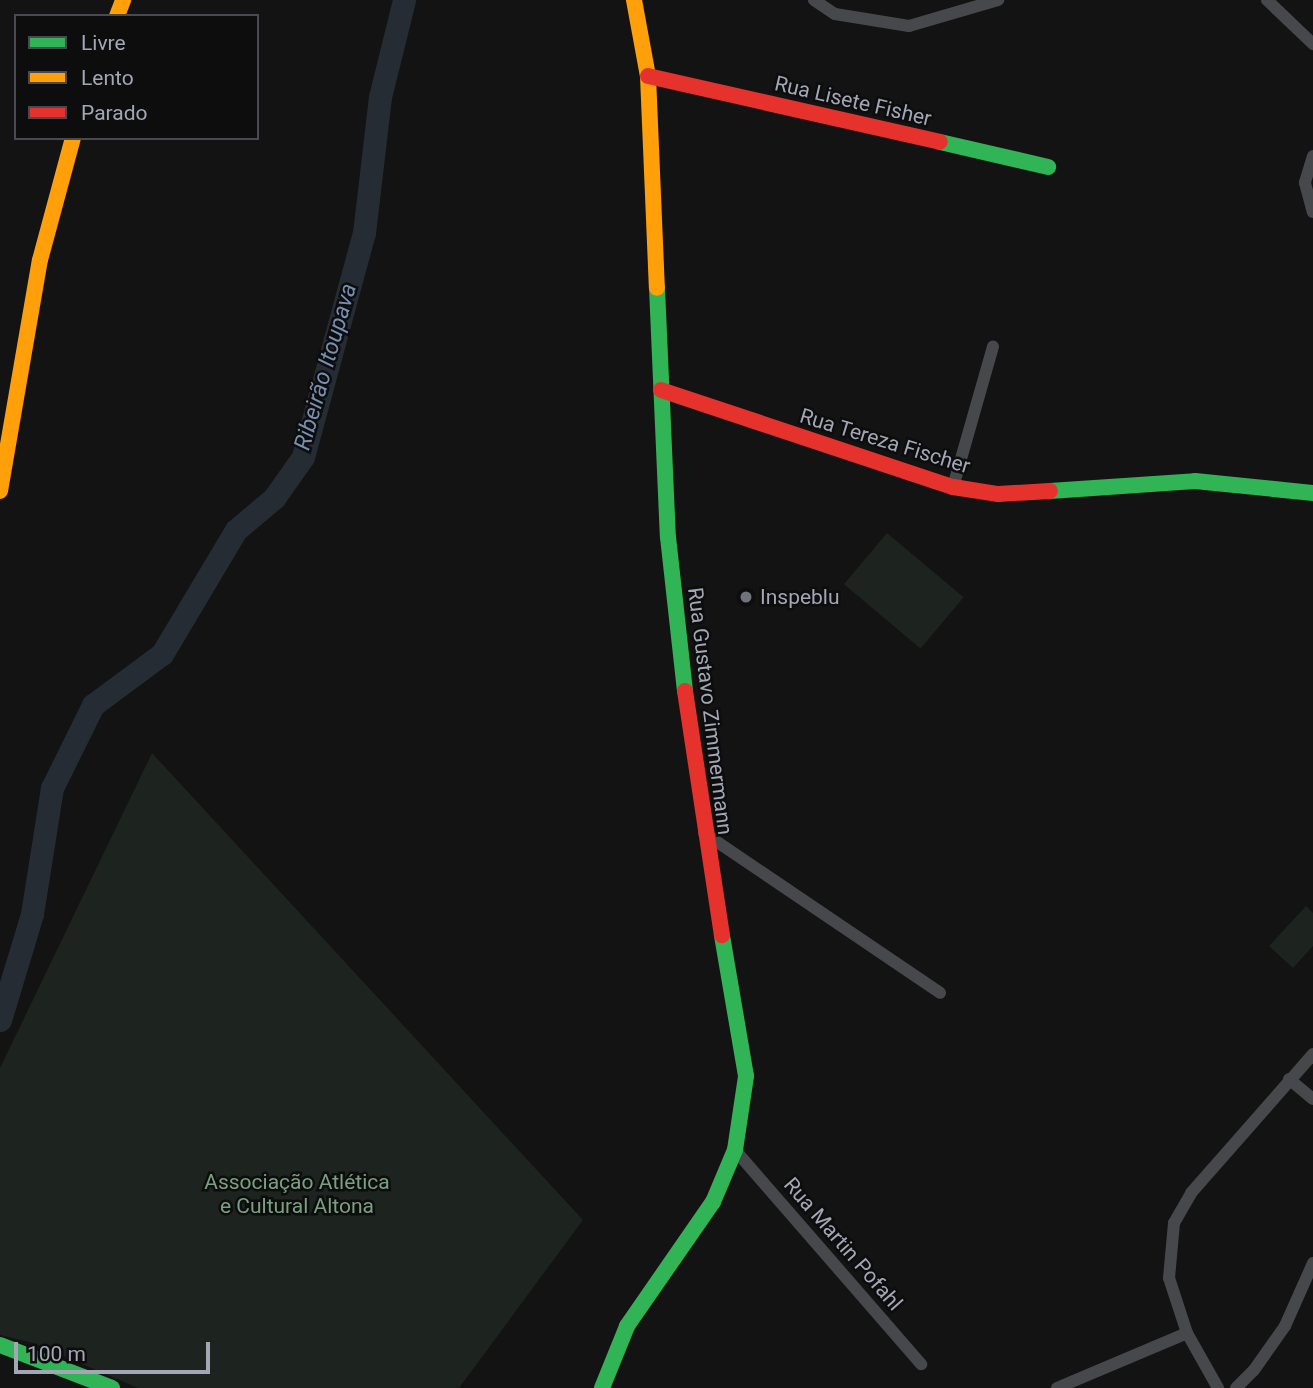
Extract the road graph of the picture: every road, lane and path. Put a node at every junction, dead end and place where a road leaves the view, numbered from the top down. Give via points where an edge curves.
1 (634, 0) edge
2 (814, 0) edge
3 (998, 0) edge
4 (1267, 0) edge
5 (1313, 44) edge
6 (648, 76) junction
7 (72, 140) edge
8 (1313, 156) edge
9 (1048, 167) dead end
10 (1313, 212) edge
11 (993, 346) dead end
12 (661, 390) junction
13 (953, 487) junction
14 (0, 491) edge
15 (1313, 493) edge
16 (704, 833) junction
17 (940, 993) dead end
18 (1313, 1054) edge
19 (1290, 1079) junction
20 (1313, 1099) edge
21 (735, 1150) junction
22 (1313, 1263) edge
23 (1187, 1332) junction
24 (0, 1345) edge
25 (921, 1364) dead end
26 (112, 1388) edge
27 (602, 1388) edge
28 (1057, 1388) edge
29 (1218, 1388) edge
30 (1236, 1388) edge

1 - 6 street, Rua Gustavo Zimmermann
2 - 3 street via 835,15 909,26
4 - 5 street
6 - 9 street, Rua Lisete Fisher
6 - 12 street, Rua Gustavo Zimmermann
7 - 14 street via 40,260
8 - 10 street via 1305,183
11 - 13 street
12 - 13 street, Rua Tereza Fischer
12 - 16 street, Rua Gustavo Zimmermann via 668,537
13 - 15 street, Rua Tereza Fischer via 998,494 1195,481
16 - 17 street
16 - 21 street, Rua Gustavo Zimmermann via 746,1058 745,1101
18 - 19 street
19 - 20 street
19 - 23 street via 1191,1193 1174,1223 1169,1278
21 - 25 street, Rua Martin Pofahl
21 - 27 street, Rua Gustavo Zimmermann via 693,1236 652,1285 627,1326
22 - 30 street via 1285,1326
23 - 28 street
23 - 29 street
24 - 26 street

